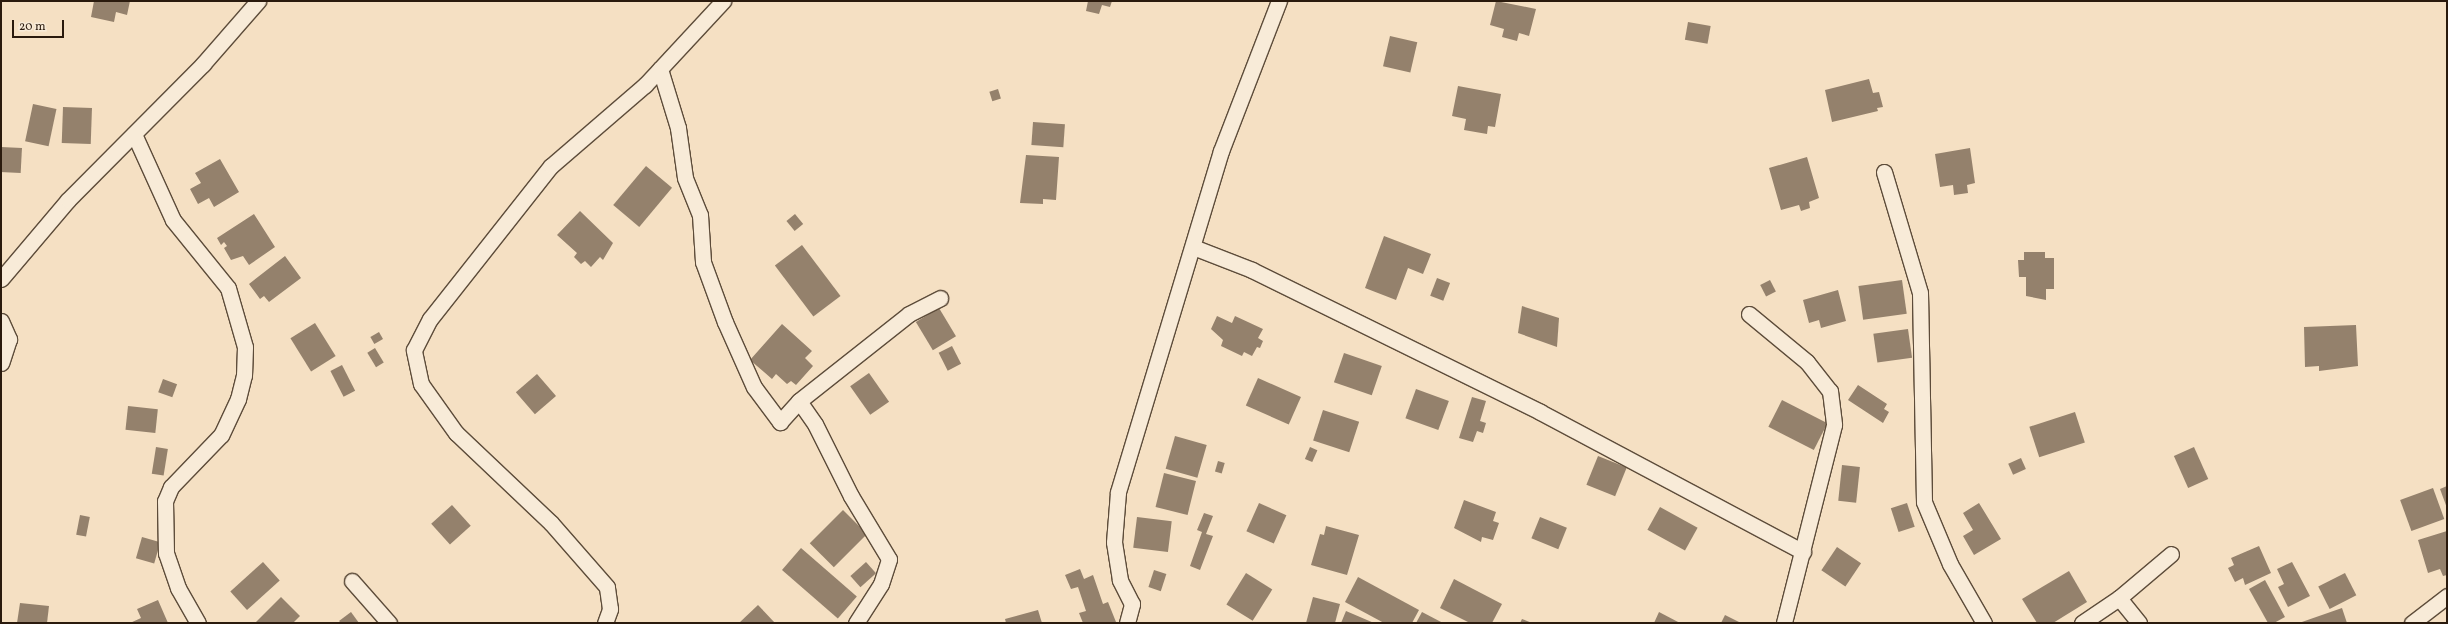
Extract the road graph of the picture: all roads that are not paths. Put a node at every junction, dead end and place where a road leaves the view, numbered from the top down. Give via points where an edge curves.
1 (258, 1) edge
2 (723, 1) edge
3 (1279, 1) edge
4 (660, 69) junction
5 (134, 134) junction
6 (1884, 172) dead end
7 (1193, 248) junction
8 (1, 279) edge
9 (940, 298) dead end
10 (1749, 314) dead end
11 (1, 321) edge
12 (1, 363) edge
13 (799, 401) junction
14 (1803, 552) junction
15 (2170, 554) dead end
16 (352, 581) dead end
17 (2447, 596) edge
18 (2119, 598) junction
19 (198, 623) edge
20 (389, 623) edge
21 (605, 623) edge
22 (856, 623) edge
23 (1127, 623) edge
24 (1784, 623) edge
25 (1984, 623) edge
26 (2082, 623) edge
27 (2139, 623) edge
28 (2412, 623) edge

1 - 5 street via 203,64
2 - 4 street
3 - 7 street via 1221,151
4 - 13 street via 678,128 685,178 700,214 703,262 726,322 754,387 780,422
4 - 21 street via 551,166 430,319 414,350 421,384 456,433 551,523 607,587 610,609
5 - 8 street via 68,200
5 - 19 street via 174,220 228,288 245,347 244,375 238,399 221,435 171,487 165,501 166,553 178,588
6 - 25 street via 1920,293 1924,502 1950,564
7 - 14 street via 1252,270 1540,412
7 - 23 street via 1118,492 1114,542 1120,580 1132,604
9 - 13 street via 910,314
10 - 14 street via 1807,362 1830,391 1834,425
11 - 12 street via 9,339
13 - 22 street via 815,424 850,496 889,559 881,584
14 - 24 street
15 - 18 street
16 - 20 street
17 - 28 street
18 - 26 street
18 - 27 street

